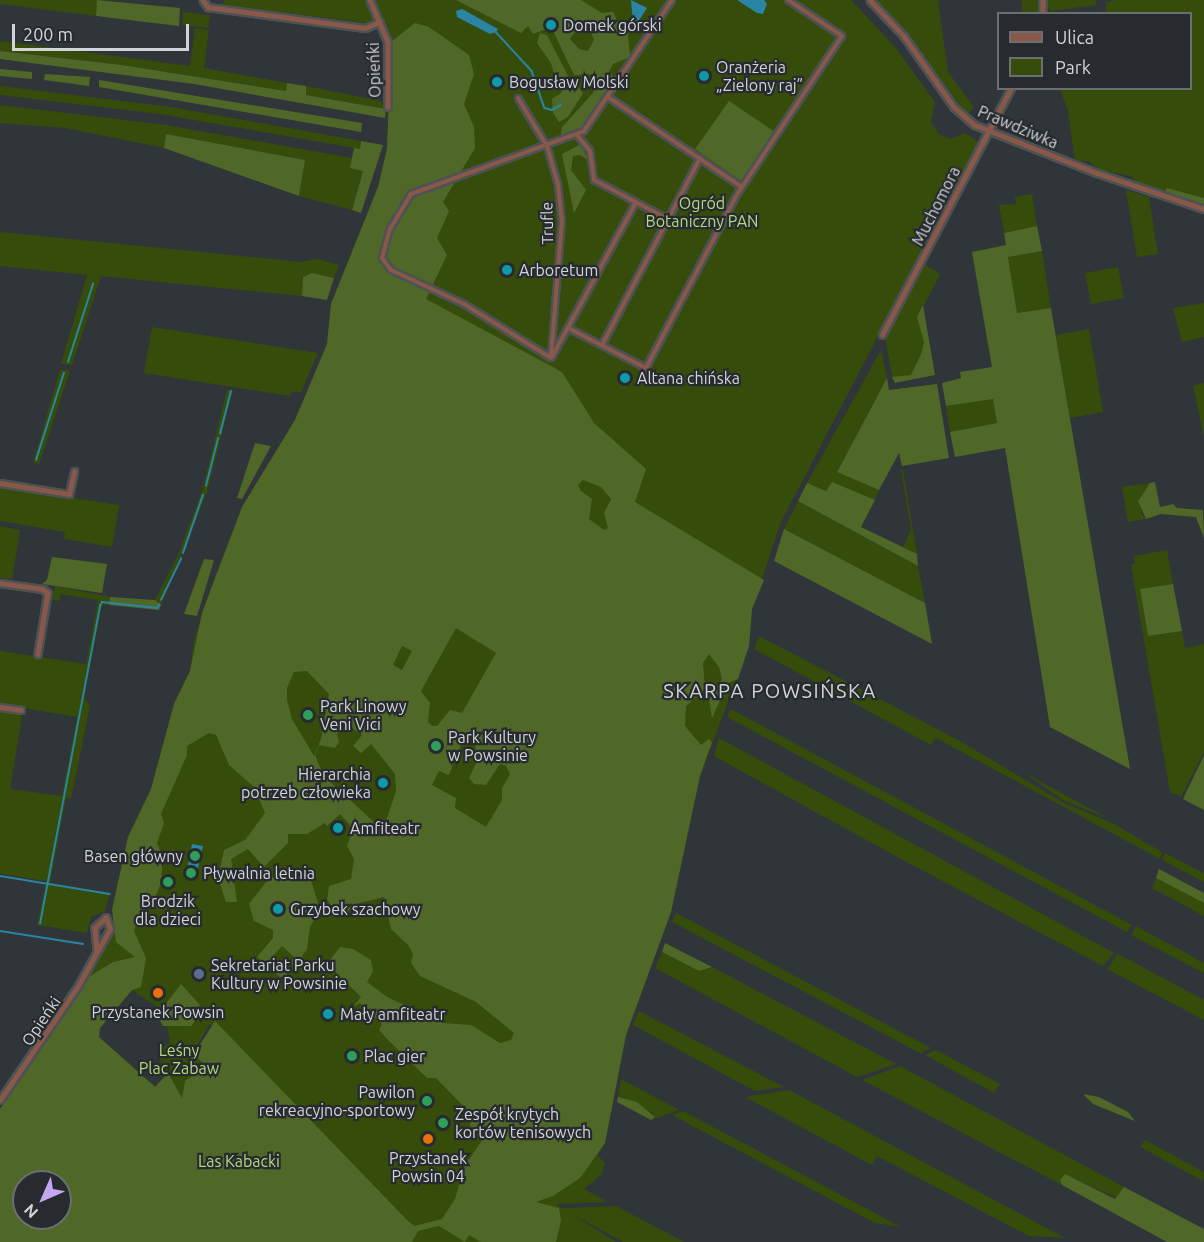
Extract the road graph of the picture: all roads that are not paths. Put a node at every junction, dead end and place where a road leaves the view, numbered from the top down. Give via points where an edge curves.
1 (203, 0) edge
2 (370, 0) edge
3 (672, 0) edge
4 (788, 0) edge
5 (870, 0) edge
6 (380, 22) junction
7 (1010, 90) edge
8 (609, 97) junction
9 (518, 98) dead end
10 (388, 107) dead end
11 (988, 131) junction
12 (578, 135) junction
13 (547, 146) junction
14 (700, 158) junction
15 (742, 187) junction
16 (636, 202) junction
17 (1204, 209) edge
18 (668, 219) junction
19 (570, 329) junction
20 (882, 335) dead end
21 (602, 345) junction
22 (551, 358) junction
23 (75, 472) dead end
24 (0, 483) edge
25 (0, 583) edge
26 (38, 654) dead end
27 (0, 707) edge
28 (21, 710) dead end
29 (97, 952) junction
30 (0, 1101) edge

1 - 6 street via 208,7 366,28
2 - 6 street, Opieńki
3 - 8 street
4 - 15 street via 842,36
5 - 11 street, Prawdziwka via 904,36 954,107
6 - 10 street, Opieńki via 389,46
7 - 11 street, Muchomora
8 - 12 street
8 - 14 street
9 - 13 street, Trufle
11 - 17 street, Prawdziwka
11 - 20 street, Muchomora
12 - 13 street
12 - 16 street via 590,150 594,180
13 - 22 street, Trufle via 562,220
13 - 22 street via 411,194 390,229 382,258 391,270 464,304
14 - 15 street
14 - 18 street
15 - 21 street via 646,368
16 - 18 street
16 - 19 street
18 - 21 street
19 - 21 street
19 - 22 street
23 - 24 street via 69,494
25 - 26 street via 43,589 49,597
27 - 28 street
29 - 29 street, Opieńki via 110,929 106,918 95,928
29 - 30 street, Opieńki

